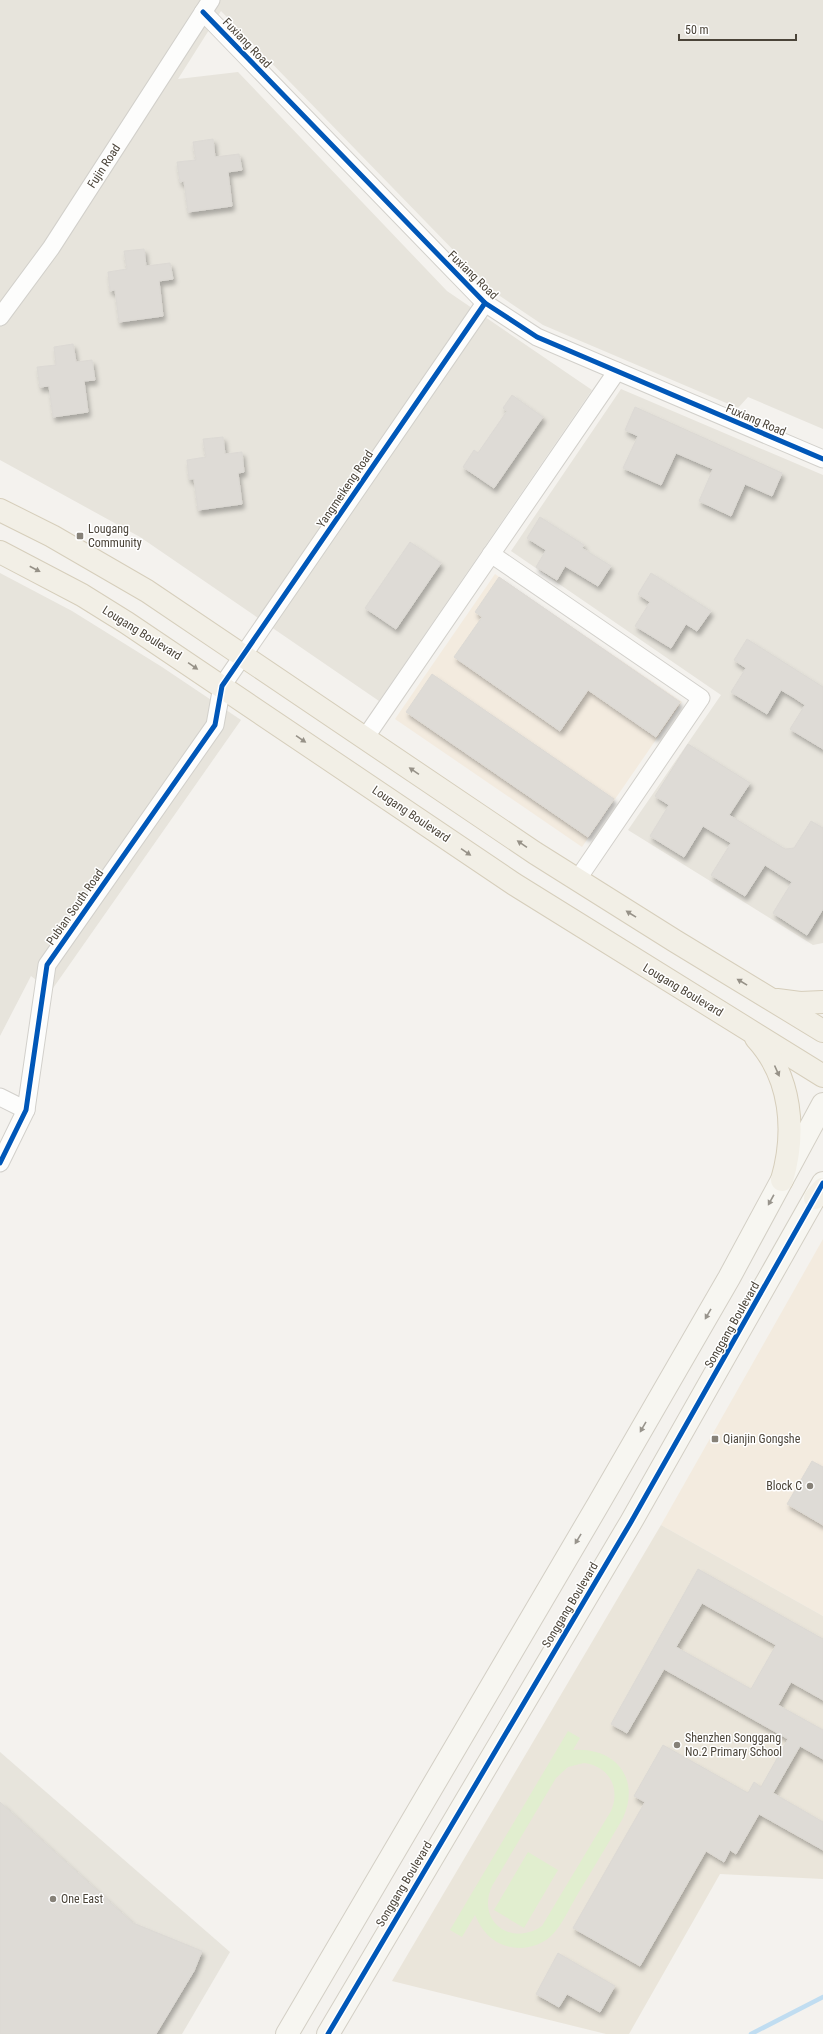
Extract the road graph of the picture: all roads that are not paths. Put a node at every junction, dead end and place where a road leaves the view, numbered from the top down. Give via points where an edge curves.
1 (207, 6) edge
2 (485, 303) junction
3 (0, 317) edge
4 (617, 371) junction
5 (823, 459) edge
6 (0, 510) edge
7 (0, 552) edge
8 (491, 554) junction
9 (243, 655) junction
10 (222, 686) junction
11 (365, 738) junction
12 (577, 880) junction
13 (768, 998) junction
14 (823, 1002) edge
15 (747, 1028) junction
16 (823, 1031) edge
17 (823, 1076) edge
18 (0, 1097) edge
19 (823, 1104) edge
20 (26, 1110) junction
21 (0, 1163) edge
22 (782, 1180) junction
23 (820, 1190) edge
24 (287, 2034) edge
25 (328, 2034) edge

1 - 2 street, Fuxiang Road
1 - 3 street, Fujin Road via 51,248
2 - 4 street, Fuxiang Road via 537,337
2 - 9 street, Yangmeikeng Road
4 - 5 street, Fuxiang Road
4 - 8 street
6 - 9 main road via 52,536 134,583
7 -> 10 main road, Lougang Boulevard via 82,595
8 - 11 street
8 - 12 street via 701,698
9 - 10 street, Yangmeikeng Road
9 - 11 main road
10 -> 15 main road, Lougang Boulevard via 514,884
10 - 20 street, Pubian South Road via 215,725 47,965
12 -> 11 main road
13 -> 12 main road
13 - 14 main road via 800,1003
13 - 16 main road
15 - 17 main road, Lougang Boulevard
15 -> 22 main road via 768,1054 787,1099 790,1138 787,1165
18 - 20 street
19 - 22 main road
20 - 21 street, Pubian South Road
22 -> 24 main road via 729,1278 599,1504
23 - 25 main road, Songgang Boulevard via 630,1522

